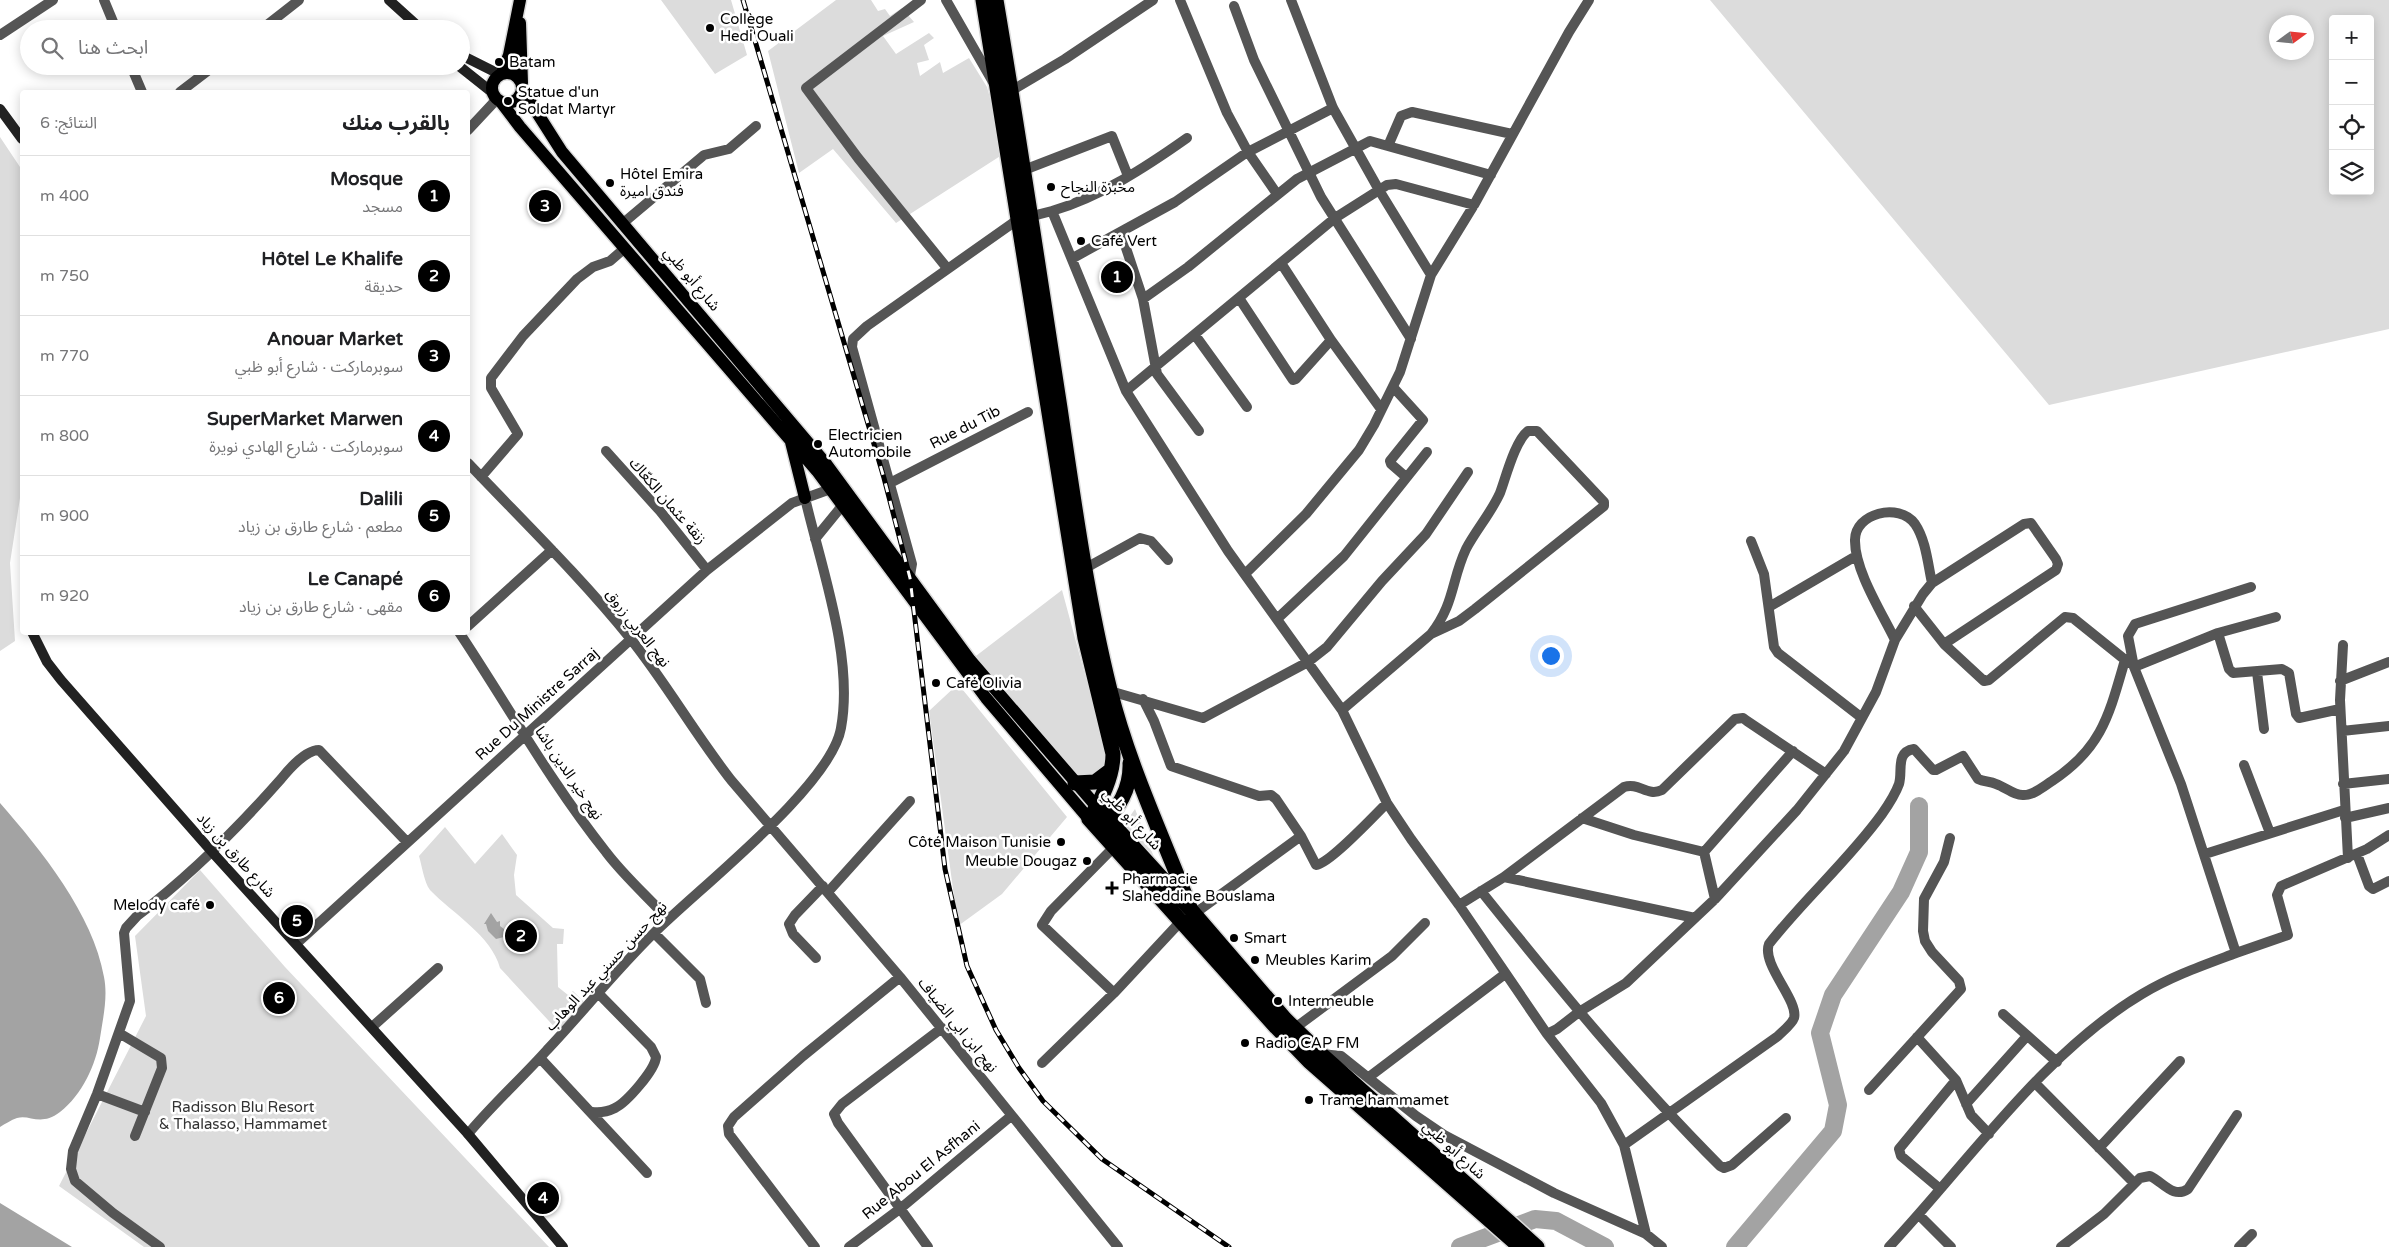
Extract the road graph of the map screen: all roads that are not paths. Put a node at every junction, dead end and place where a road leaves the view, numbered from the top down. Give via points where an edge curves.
1 (53, 0) edge
2 (104, 0) edge
3 (299, 0) edge
4 (389, 0) edge
5 (921, 0) edge
6 (946, 0) edge
7 (984, 0) edge
8 (996, 0) edge
9 (1153, 0) edge
10 (1180, 0) edge
11 (1291, 0) edge
12 (1589, 0) edge
13 (520, 5) edge
14 (1234, 6) dead end
15 (23, 20) edge
16 (112, 20) edge
17 (273, 20) edge
18 (411, 20) edge
19 (20, 22) edge
20 (0, 35) edge
21 (470, 59) edge
22 (501, 74) junction
23 (135, 75) edge
24 (202, 75) edge
25 (470, 75) edge
26 (522, 86) junction
27 (141, 90) edge
28 (183, 90) edge
29 (1005, 92) junction
30 (497, 98) junction
31 (1333, 108) junction
32 (0, 109) edge
33 (756, 126) dead end
34 (470, 128) edge
35 (1287, 132) junction
36 (1512, 134) junction
37 (20, 136) edge
38 (1186, 138) dead end
39 (1388, 146) junction
40 (1354, 147) junction
41 (1248, 152) junction
42 (1024, 170) junction
43 (1308, 172) junction
44 (1491, 175) junction
45 (1128, 176) junction
46 (1379, 190) junction
47 (1277, 194) junction
48 (1474, 204) junction
49 (1052, 212) junction
50 (1024, 218) junction
51 (1335, 218) junction
52 (622, 224) junction
53 (1121, 233) junction
54 (625, 248) junction
55 (1073, 258) junction
56 (1281, 263) junction
57 (947, 268) junction
58 (665, 274) junction
59 (1431, 275) junction
60 (655, 283) junction
61 (1143, 298) junction
62 (1239, 298) junction
63 (1195, 335) junction
64 (1411, 339) junction
65 (1331, 340) junction
66 (1155, 367) junction
67 (1392, 387) junction
68 (1126, 391) junction
69 (1247, 408) dead end
70 (1381, 410) junction
71 (1028, 412) dead end
72 (1200, 431) dead end
73 (791, 440) junction
74 (606, 451) dead end
75 (1427, 452) dead end
76 (470, 466) edge
77 (1468, 472) dead end
78 (481, 477) junction
79 (1406, 477) junction
80 (890, 483) junction
81 (836, 487) junction
82 (805, 498) junction
83 (846, 501) junction
84 (815, 539) junction
85 (1751, 541) dead end
86 (552, 550) junction
87 (1856, 556) junction
88 (1168, 560) dead end
89 (1084, 569) junction
90 (707, 570) junction
91 (1245, 574) junction
92 (910, 578) junction
93 (1932, 583) junction
94 (2252, 587) dead end
95 (906, 592) junction
96 (1914, 606) junction
97 (1769, 607) junction
98 (2276, 617) dead end
99 (1277, 618) junction
100 (470, 624) edge
101 (2218, 633) junction
102 (1431, 634) junction
103 (34, 635) edge
104 (461, 635) edge
105 (630, 639) junction
106 (1894, 640) junction
107 (1944, 644) junction
108 (2343, 645) dead end
109 (2125, 660) junction
110 (1308, 662) junction
111 (2389, 662) edge
112 (2134, 667) junction
113 (2257, 672) junction
114 (2340, 680) junction
115 (1110, 691) junction
116 (1143, 700) junction
117 (2340, 709) junction
118 (1342, 710) junction
119 (1862, 718) junction
120 (2389, 726) edge
121 (2264, 729) dead end
122 (2342, 731) junction
123 (524, 735) junction
124 (1793, 751) junction
125 (1129, 752) junction
126 (2244, 764) dead end
127 (1112, 769) junction
128 (1826, 774) junction
129 (2389, 779) edge
130 (1075, 783) junction
131 (2343, 784) junction
132 (910, 801) dead end
133 (1387, 803) junction
134 (2389, 808) edge
135 (1093, 813) junction
136 (2345, 814) junction
137 (1582, 818) junction
138 (771, 824) junction
139 (1104, 825) junction
140 (2270, 833) junction
141 (2389, 835) edge
142 (1301, 836) junction
143 (1950, 838) dead end
144 (407, 842) junction
145 (1114, 847) junction
146 (1704, 852) junction
147 (213, 853) junction
148 (2205, 854) junction
149 (2352, 856) junction
150 (1504, 878) junction
151 (2389, 881) edge
152 (825, 889) junction
153 (1481, 892) junction
154 (1714, 899) junction
155 (1459, 905) junction
156 (1189, 915) junction
157 (1695, 918) junction
158 (668, 920) junction
159 (1425, 923) dead end
160 (654, 933) junction
161 (297, 943) junction
162 (2236, 953) junction
163 (816, 958) dead end
164 (438, 968) dead end
165 (1505, 974) junction
166 (900, 976) junction
167 (1114, 993) junction
168 (599, 994) junction
169 (706, 1003) dead end
170 (1579, 1012) junction
171 (2003, 1014) dead end
172 (372, 1027) junction
173 (942, 1028) junction
174 (1295, 1028) junction
175 (119, 1032) junction
176 (1547, 1034) junction
177 (2027, 1036) junction
178 (1917, 1037) junction
179 (1321, 1054) junction
180 (540, 1058) junction
181 (2180, 1061) dead end
182 (2057, 1062) junction
183 (1042, 1063) dead end
184 (1369, 1077) junction
185 (1956, 1080) junction
186 (2036, 1084) junction
187 (1869, 1090) dead end
188 (97, 1094) junction
189 (1966, 1104) junction
190 (145, 1112) junction
191 (592, 1112) junction
192 (1668, 1114) junction
193 (2237, 1115) dead end
194 (1011, 1116) junction
195 (1786, 1118) dead end
196 (468, 1134) junction
197 (1989, 1134) junction
198 (135, 1136) dead end
199 (1624, 1145) junction
200 (2098, 1148) junction
201 (647, 1173) dead end
202 (2134, 1183) junction
203 (1939, 1188) junction
204 (901, 1208) junction
205 (1919, 1215) junction
206 (1646, 1234) junction
207 (2252, 1234) dead end
208 (1520, 1240) edge
209 (160, 1247) edge
210 (564, 1247) edge
211 (815, 1247) edge
212 (849, 1247) edge
213 (928, 1247) edge
214 (1118, 1247) edge
215 (1537, 1247) edge
216 (1662, 1247) edge
217 (1889, 1247) edge
218 (1951, 1247) edge
219 (2061, 1247) edge
220 (2239, 1247) edge

1 - 15 street
2 - 16 street
3 - 17 street
4 - 18 street
5 - 57 street via 806,88
6 - 29 street
7 - 29 highway
8 - 29 highway
9 - 29 street via 1064,59
10 - 41 street via 1227,113
11 - 31 street
12 - 36 street
13 - 22 main road
13 - 26 main road
14 - 35 street via 1254,60
19 - 20 street
21 - 22 street
22 - 26 main road via 514,74
22 - 30 main road via 492,82
23 - 27 street
24 - 28 street
25 - 30 street
26 - 30 main road via 517,99 506,103
26 - 52 main road, شارع أبو ظبي via 562,152
29 - 42 highway
29 - 50 highway
30 - 34 street
30 - 54 main road, شارع أبو ظبي
31 - 35 street
31 - 40 street
32 - 37 street
33 - 52 street via 729,149 704,155
35 - 41 street
35 - 43 street
36 - 39 street via 1412,112 1401,116
36 - 44 street
38 - 45 street
39 - 40 street via 1370,141
39 - 44 street
40 - 43 street via 1340,158
40 - 46 street
41 - 47 street
41 - 53 street via 1175,202
42 - 45 street via 1112,136
42 - 50 highway
43 - 47 street
43 - 51 street
44 - 48 street
45 - 49 street
46 - 48 street via 1396,184
46 - 51 street
46 - 59 street
47 - 61 street via 1188,267
48 - 59 street
49 - 50 street
49 - 55 street
50 - 57 street
50 - 89 highway
50 - 127 highway via 1085,638 1111,740
51 - 56 street
51 - 64 street
52 - 58 main road, شارع أبو ظبي
53 - 55 street
53 - 61 street
54 - 60 main road, شارع أبو ظبي
54 - 78 street via 610,261 577,279 523,336 491,378 491,388 518,434
55 - 68 street
56 - 62 street
56 - 65 street
57 - 80 street via 867,326 851,343
58 - 60 main road
58 - 81 main road, شارع أبو ظبي via 795,426
59 - 64 street
60 - 73 main road, شارع أبو ظبي
61 - 66 street
62 - 63 street
62 - 65 street via 1293,380
63 - 66 street
63 - 69 street
64 - 67 street
65 - 70 street
66 - 68 street
66 - 72 street
67 - 70 street
67 - 79 street via 1423,420 1390,461
68 - 91 street via 1183,484
70 - 91 street via 1359,450 1339,475 1306,514
71 - 80 street, Rue du Tib
73 - 81 main road, شارع أبو ظبي
73 - 82 main road
74 - 90 street, زنقة عثمان الكعّاك
75 - 79 street
76 - 78 street, نهج العربي زروق
77 - 110 street via 1408,555 1327,647
78 - 86 street, نهج العربي زروق
79 - 99 street via 1344,556
80 - 92 street via 912,564
81 - 82 street, Rue Du Ministre Sarraj
81 - 83 main road, شارع أبو ظبي
82 - 84 street, نهج حسن حسني عبد الوهاب
82 - 90 street, Rue Du Ministre Sarraj via 792,503
83 - 84 street
83 - 92 main road, شارع أبو ظبي
83 - 95 main road, شارع أبو ظبي
84 - 138 street, نهج حسن حسني عبد الوهاب via 836,627 843,675 841,730 824,766
85 - 97 street via 1764,574
86 - 100 street
86 - 105 street, نهج العربي زروق
87 - 93 street via 1856,531 1862,523 1884,512 1897,513 1915,524 1921,536
87 - 97 street
87 - 106 street
88 - 89 street via 1150,541 1140,538
89 - 115 highway
90 - 105 street, Rue Du Ministre Sarraj
91 - 99 street
92 - 95 street
92 - 130 main road, شارع أبو ظبي via 970,660
93 - 96 street
93 - 107 street via 2027,523 2034,525 2058,564 2056,570
94 - 112 street via 2134,624 2128,636
95 - 135 main road, شارع أبو ظبي via 992,705
96 - 106 street
96 - 107 street
97 - 119 street via 1771,639 1778,653
98 - 101 street
99 - 110 street
101 - 112 street
101 - 113 street via 2231,671 2237,674
102 - 102 street via 1448,608 1461,561 1499,496 1520,441 1528,431 1537,431 1604,502 1604,506 1476,610
102 - 118 street
103 - 147 street, شارع طارق بن زياد via 47,662 61,680
104 - 123 street, نهج خير الدين باشا
105 - 123 street, Rue Du Ministre Sarraj
105 - 138 street, نهج العربي زروق via 708,751
106 - 119 street via 1876,692
107 - 109 street via 1986,681 2061,619 2069,616
108 - 114 street
109 - 112 street
109 - 192 street via 2099,737 2057,778 2032,793 2019,795 1994,782 1978,779 1963,756 1933,770 1914,749 1903,755 1900,779 1892,799 1863,839 1769,944 1768,955 1794,1011 1792,1022 1778,1036
110 - 116 street via 1203,718
110 - 118 street
111 - 114 street
112 - 148 street
113 - 117 street via 2282,669 2289,673 2296,714 2300,718
113 - 121 street
114 - 117 street
115 - 116 street
115 - 125 highway
116 - 142 street via 1171,766 1259,796 1271,795
117 - 122 street
118 - 133 street
119 - 128 street
120 - 122 street
122 - 131 street
123 - 144 street, Rue Du Ministre Sarraj
123 - 158 street, نهج خير الدين باشا via 608,854
124 - 128 street
124 - 137 street via 1739,718 1662,790 1649,793 1636,786 1624,787
124 - 146 street
125 - 139 highway via 1126,792
125 - 156 highway
126 - 140 street
127 - 130 highway via 1095,782
127 - 135 highway
128 - 154 street
129 - 131 street
130 - 135 main road, شارع أبو ظبي
131 - 136 street
132 - 152 street
133 - 142 street via 1320,865 1315,865
133 - 155 street
134 - 136 street
135 - 139 highway, شارع أبو ظبي
136 - 140 street
136 - 149 street
137 - 146 street
137 - 150 street
138 - 152 street, نهج ابن ابي الضياف
138 - 158 street, نهج حسن حسني عبد الوهاب
139 - 145 highway, شارع أبو ظبي
139 - 156 highway, شارع أبو ظبي
140 - 148 street
141 - 149 street
142 - 156 street
143 - 178 street via 1944,862 1924,899 1924,931 1925,941 1932,952 1959,982 1961,989
144 - 147 street via 319,750 312,750 285,774
144 - 161 street, Rue Du Ministre Sarraj
145 - 156 highway, شارع أبو ظبي
145 - 167 street via 1051,911 1042,925
146 - 154 street
147 - 161 street, شارع طارق بن زياد
147 - 175 street via 126,928 130,1001
148 - 162 street
149 - 151 street via 2373,889
149 - 162 street via 2281,886 2277,895 2288,934
150 - 153 street
150 - 157 street
152 - 163 street via 789,924 793,934
152 - 166 street, نهج ابن ابي الضياف
153 - 155 street
153 - 170 street
154 - 157 street
155 - 165 street
156 - 167 street
156 - 174 highway, شارع أبو ظبي
156 - 208 highway, شارع أبو ظبي via 1275,1026 1309,1061 1504,1234
157 - 170 street via 1626,983
158 - 160 street, نهج حسن حسني عبد الوهاب
159 - 174 street via 1392,956
160 - 168 street, نهج حسن حسني عبد الوهاب
160 - 169 street via 700,979
161 - 172 street, شارع طارق بن زياد
162 - 182 street via 2141,994 2096,1027
164 - 172 street
165 - 176 street
165 - 184 street
166 - 173 street, نهج ابن ابي الضياف
166 - 211 street via 803,1056 728,1126 729,1134
167 - 183 street
168 - 180 street, نهج حسن حسني عبد الوهاب
168 - 191 street via 651,1047 656,1057 653,1067 624,1102 609,1111
170 - 176 street
170 - 192 street
171 - 177 street
172 - 196 street, شارع طارق بن زياد
173 - 194 street, نهج ابن ابي الضياف
173 - 204 street via 842,1104 834,1114
174 - 179 highway, شارع أبو ظبي
175 - 188 street
175 - 190 street via 161,1058 162,1068
176 - 199 street via 1601,1103
177 - 182 street
177 - 189 street
178 - 185 street
178 - 187 street
179 - 184 street via 1341,1056
179 - 208 highway, شارع أبو ظبي via 1493,1208
180 - 191 street
180 - 196 street, نهج حسن حسني عبد الوهاب
181 - 200 street
182 - 186 street
184 - 206 street via 1444,1135 1554,1193
185 - 189 street
185 - 203 street via 1900,1149 1901,1156
186 - 197 street
186 - 200 street
188 - 190 street
188 - 209 street via 73,1152 71,1169 75,1181
189 - 197 street via 1971,1115
190 - 198 street
191 - 201 street
192 - 195 street via 1724,1168 1732,1165
192 - 199 street
193 - 202 street via 2188,1189 2174,1193 2150,1176
194 - 204 street, Rue Abou El Asfhani
194 - 214 street, نهج ابن ابي الضياف
196 - 210 street, شارع طارق بن زياد
197 - 203 street
199 - 206 street
200 - 202 street
202 - 219 street via 2104,1214
203 - 205 street
204 - 212 street, Rue Abou El Asfhani
204 - 213 street
205 - 217 street
205 - 218 street
206 - 216 street
207 - 220 street
208 - 215 highway

